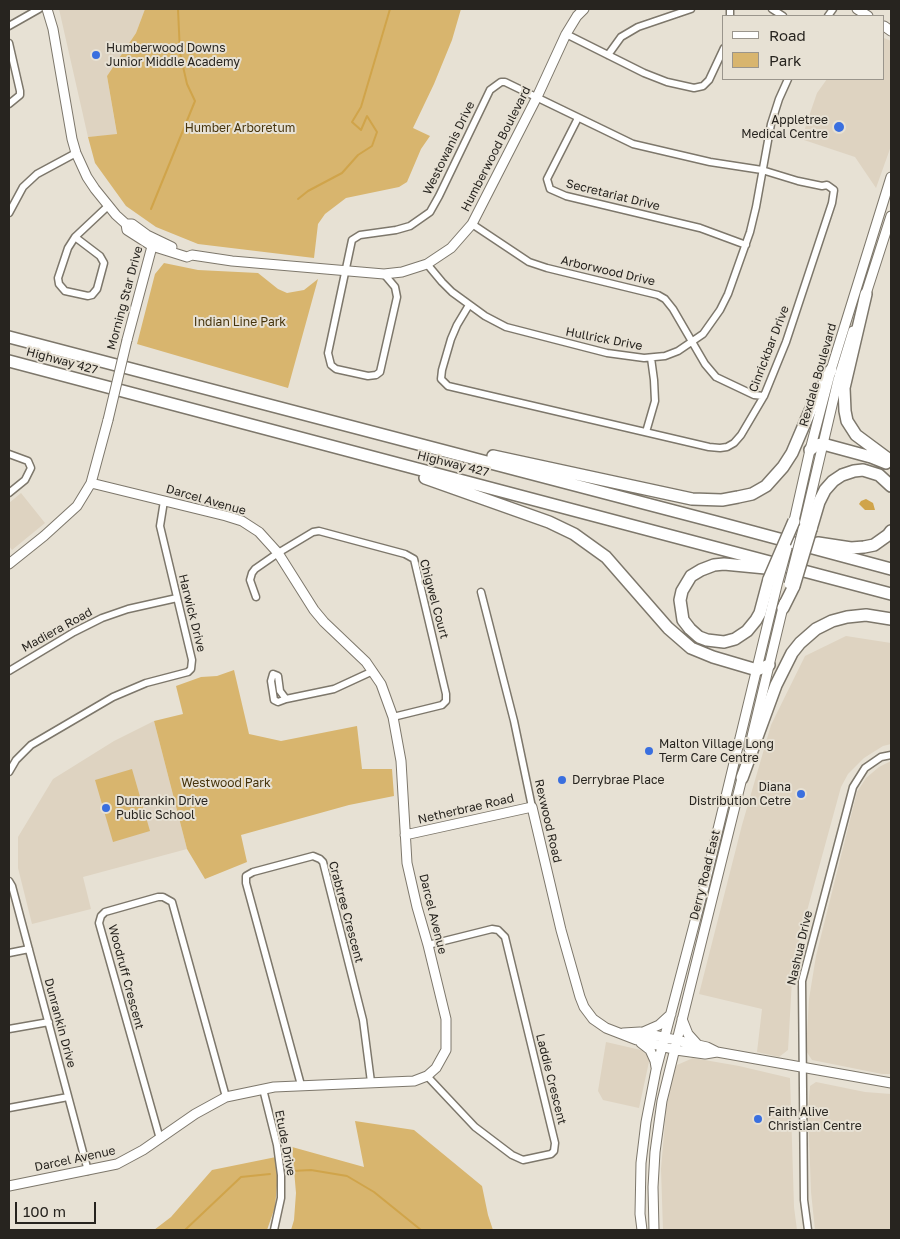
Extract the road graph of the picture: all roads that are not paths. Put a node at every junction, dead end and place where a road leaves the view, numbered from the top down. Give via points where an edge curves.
1 (39, 9) edge
2 (47, 9) edge
3 (584, 9) edge
4 (691, 9) edge
5 (9, 26) edge
6 (566, 34) junction
7 (9, 43) edge
8 (722, 52) edge
9 (608, 55) junction
10 (788, 80) edge
11 (537, 97) junction
12 (9, 104) edge
13 (578, 118) junction
14 (76, 153) junction
15 (762, 170) junction
16 (891, 177) edge
17 (108, 206) junction
18 (9, 213) edge
19 (891, 216) edge
20 (472, 224) junction
21 (75, 237) junction
22 (153, 242) junction
23 (746, 245) junction
24 (427, 264) junction
25 (345, 270) junction
26 (402, 272) junction
27 (384, 274) junction
28 (395, 286) junction
29 (866, 294) junction
30 (469, 305) junction
31 (9, 337) edge
32 (692, 343) junction
33 (651, 358) junction
34 (9, 361) edge
35 (830, 370) junction
36 (764, 396) junction
37 (646, 432) junction
38 (408, 441) junction
39 (823, 444) junction
40 (810, 450) junction
41 (355, 453) junction
42 (9, 454) edge
43 (891, 461) edge
44 (891, 467) edge
45 (91, 483) junction
46 (891, 486) edge
47 (9, 493) edge
48 (164, 501) junction
49 (794, 521) joint
50 (807, 529) junction
51 (891, 531) edge
52 (765, 536) junction
53 (278, 553) junction
54 (10, 560) edge
55 (891, 569) edge
56 (808, 572) junction
57 (774, 580) junction
58 (481, 592) dead end
59 (891, 594) edge
60 (256, 597) dead end
61 (177, 598) junction
62 (783, 608) joint
63 (891, 619) edge
64 (769, 665) junction
65 (757, 670) junction
66 (9, 671) edge
67 (372, 671) junction
68 (286, 699) dead end
69 (393, 716) junction
70 (891, 755) edge
71 (9, 772) edge
72 (742, 778) junction
73 (532, 807) junction
74 (405, 835) junction
75 (9, 881) edge
76 (428, 945) junction
77 (29, 950) junction
78 (9, 953) edge
79 (671, 1013) junction
80 (682, 1019) junction
81 (49, 1022) junction
82 (9, 1029) edge
83 (638, 1036) junction
84 (664, 1042) junction
85 (676, 1045) junction
86 (696, 1049) junction
87 (670, 1067) junction
88 (802, 1068) junction
89 (656, 1070) junction
90 (427, 1076) junction
91 (371, 1082) junction
92 (891, 1083) edge
93 (301, 1085) junction
94 (263, 1089) junction
95 (68, 1097) junction
96 (226, 1097) junction
97 (9, 1108) edge
98 (160, 1139) junction
99 (88, 1170) junction
100 (9, 1186) edge
101 (274, 1230) edge
102 (642, 1230) edge
103 (654, 1230) edge
104 (808, 1230) edge

1 - 5 street
2 - 14 street, Humberwood Boulevard
3 - 6 street, Humberwood Boulevard
4 - 9 street via 638,26 621,37
6 - 9 street
6 - 11 street, Humberwood Boulevard
7 - 12 street via 20,95
8 - 9 street via 709,80 698,88 667,82
10 - 15 street, Hullrick Drive via 774,112
11 - 13 street, Cinrickbar Drive
11 - 20 street, Humberwood Boulevard
11 - 25 street, Westowanis Drive via 505,82 494,85 430,212 410,226 355,236 349,246
13 - 15 street, Cinrickbar Drive via 633,144
13 - 23 street, Secretariat Drive via 547,179 550,189 566,196 700,228
14 - 17 street, Humberwood Boulevard via 87,177
14 - 18 street via 37,174 23,187
15 - 23 street, Hullrick Drive
15 - 36 street, Cinrickbar Drive via 798,181 831,186 834,190 786,342
16 - 35 street, Rexdale Boulevard
17 - 21 street
17 - 22 street, Humberwood Boulevard via 126,224 127,230
19 - 29 street, Rexdale Boulevard
20 - 24 street, Humberwood Boulevard via 451,248
20 - 32 street, Arborwood Drive via 529,262 658,295 673,309
21 - 21 street via 68,248 59,284 65,291 92,295 97,289 104,263 100,256
22 - 25 street, Humberwood Boulevard via 187,256
22 - 45 street, Morning Star Drive, bridge
23 - 32 street, Hullrick Drive via 720,310 703,334
24 - 26 street, Humberwood Boulevard
24 - 30 street, Hullrick Drive
25 - 27 street, Humberwood Boulevard
25 - 28 street via 328,353 331,365 336,369 368,376 380,372 396,302
26 - 27 street, Humberwood Boulevard
26 - 28 street
27 - 28 street
29 - 39 street, Rexdale Boulevard via 838,380
29 - 43 highway via 844,388 845,411 856,435
30 - 33 street, Hullrick Drive via 516,330 608,353
30 - 37 street, Cinrickbar Drive via 456,325 444,362 441,379 448,386
31 - 38 highway, Highway 427
32 - 33 street, Hullrick Drive via 678,351
32 - 36 street, Arborwood Drive via 716,377
33 - 37 street via 655,402
34 - 41 highway, Highway 427
35 - 38 highway via 792,453 775,478 752,494 722,500 692,499 441,445
35 - 40 street, Rexdale Boulevard
36 - 37 street, Cinrickbar Drive via 741,436 727,447 709,447
38 - 52 highway, Highway 427
39 - 40 highway
39 - 44 highway via 871,456
39 - 50 street, Rexdale Boulevard
40 - 49 street, Rexdale Boulevard
41 - 56 highway, Highway 427
41 - 65 highway via 549,522 574,534 616,567 684,643 712,657
42 - 47 street via 28,461 31,468 25,480
45 - 48 street, Darcel Avenue
45 - 54 street, Morning Star Drive via 72,511
46 - 50 highway via 879,475 863,470 842,474 825,490
48 - 53 street, Darcel Avenue via 242,521 259,532
48 - 61 street, Harwick Drive via 160,526
49 - 57 highway, bridge
50 - 62 highway, bridge
51 - 52 highway via 874,545 851,548
52 - 55 highway, Highway 427
53 - 60 street, Chigwel Court via 252,573 250,580
53 - 67 street, Darcel Avenue via 314,610
53 - 69 street, Chigwel Court via 309,533 319,531 406,554 414,559 446,701 442,705
56 - 57 highway via 714,565 692,576 682,591 683,620 699,637 707,640 724,642 735,638 756,620
56 - 59 highway, Highway 427
57 - 65 street, Derry Road East
58 - 73 street, Rexwood Road
61 - 66 street, Madiera Road via 128,609 95,621
61 - 71 street, Harwick Drive via 192,660 188,672 146,683 113,697 31,744
62 - 64 street, Derry Road East
63 - 72 highway via 866,615 847,617 816,629 800,643 776,686
64 - 65 highway
64 - 72 street, Derry Road East
65 - 79 street, Derry Road East
67 - 68 street via 334,689
67 - 69 street, Darcel Avenue via 381,684
69 - 74 street, Darcel Avenue via 401,761
70 - 88 street, Nashua Drive via 881,757 865,768 853,787 802,981
72 - 80 street, Derry Road East
73 - 74 street, Netherbrae Road
73 - 83 street, Rexwood Road via 561,930 584,1007 606,1028
74 - 76 street, Darcel Avenue via 407,863
75 - 77 street, Dunrankin Drive
76 - 90 street, Darcel Avenue via 446,1019 447,1039 446,1050 436,1068
76 - 90 street, Laddie Crescent via 492,929 505,937 555,1144 554,1151 523,1160 512,1154 475,1127
77 - 78 street
77 - 81 street, Dunrankin Drive
79 - 83 street via 660,1025
79 - 84 street, Derry Road East
80 - 85 street, Derry Road East
80 - 86 street
81 - 82 street
81 - 95 street, Dunrankin Drive
83 - 84 street, Rexwood Road
83 - 89 street via 650,1050
84 - 85 street, Rexwood Road
84 - 89 street, Derry Road East
85 - 86 street, Rexwood Road
85 - 87 street, Derry Road East
86 - 87 street
86 - 88 street, Rexwood Road via 704,1054 717,1052
87 - 103 street, Derry Road East via 655,1152
88 - 92 street, Rexwood Road
88 - 104 street, Nashua Drive via 804,1200
89 - 102 street, Derry Road East via 641,1163
90 - 91 street, Darcel Avenue via 405,1082
91 - 93 street, Darcel Avenue
91 - 93 street, Crabtree Crescent via 363,1020 323,862 313,856 246,876
93 - 94 street, Darcel Avenue
94 - 96 street, Darcel Avenue
94 - 101 street, Etude Drive via 282,1175
95 - 97 street
95 - 99 street, Dunrankin Drive
96 - 98 street, Darcel Avenue
96 - 98 street, Woodruff Crescent via 172,902 158,897 105,912 99,923
98 - 99 street, Darcel Avenue via 131,1158
99 - 100 street, Darcel Avenue

